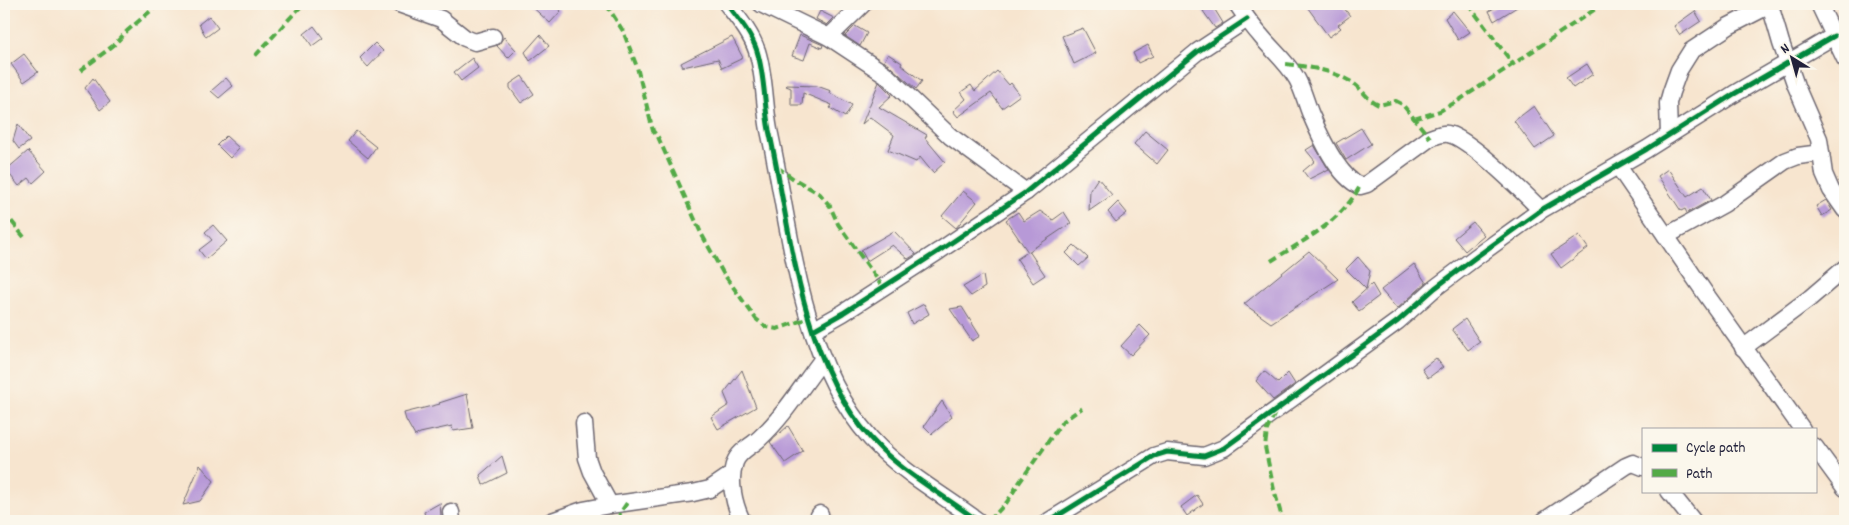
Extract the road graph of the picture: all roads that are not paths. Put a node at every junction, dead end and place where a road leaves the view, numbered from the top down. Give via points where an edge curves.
1 (727, 4) edge
2 (760, 4) edge
3 (863, 4) edge
4 (1237, 4) edge
5 (1771, 4) edge
6 (1819, 4) edge
7 (403, 5) edge
8 (1248, 19) junction
9 (1834, 36) junction
10 (493, 37) dead end
11 (829, 37) junction
12 (1845, 59) edge
13 (1788, 63) junction
14 (1670, 135) junction
15 (1821, 153) junction
16 (1618, 166) junction
17 (1026, 192) junction
18 (1541, 210) junction
19 (1845, 210) edge
20 (1666, 236) junction
21 (1845, 268) edge
22 (813, 330) junction
23 (1743, 348) junction
24 (822, 360) junction
25 (584, 423) dead end
26 (1801, 428) edge
27 (1816, 448) edge
28 (1642, 467) edge
29 (732, 474) junction
30 (1845, 488) edge
31 (1670, 492) edge
32 (610, 505) junction
33 (552, 521) edge
34 (742, 521) edge
35 (978, 521) edge
36 (1050, 521) edge
37 (1544, 521) edge
38 (1693, 521) edge

1 - 22 street via 750,36 757,52 787,230
2 - 11 street
3 - 11 street
4 - 8 street
5 - 13 street
5 - 14 street via 1691,51 1678,70 1668,103
6 - 9 street
7 - 10 street via 441,19 475,42
8 - 17 street via 1190,58
8 - 18 street via 1297,80 1326,144 1353,184 1367,184 1430,138 1448,134 1490,163
9 - 12 street
9 - 13 street
11 - 17 street via 885,74 950,136
13 - 14 street
13 - 15 street via 1819,139
14 - 16 street
15 - 19 street via 1824,174
15 - 20 street via 1785,161 1724,204
16 - 18 street
16 - 20 street
17 - 22 street
18 - 36 street via 1435,288 1398,321 1224,448 1204,456 1167,452 1154,456
20 - 23 street
21 - 23 street
22 - 24 street
23 - 26 street
24 - 29 street via 771,427 743,451
24 - 35 street via 859,424 880,448
25 - 32 street via 587,458
27 - 30 street
28 - 37 street via 1626,466
29 - 32 street via 710,488 693,493
29 - 34 street via 734,496
31 - 38 street
32 - 33 street

